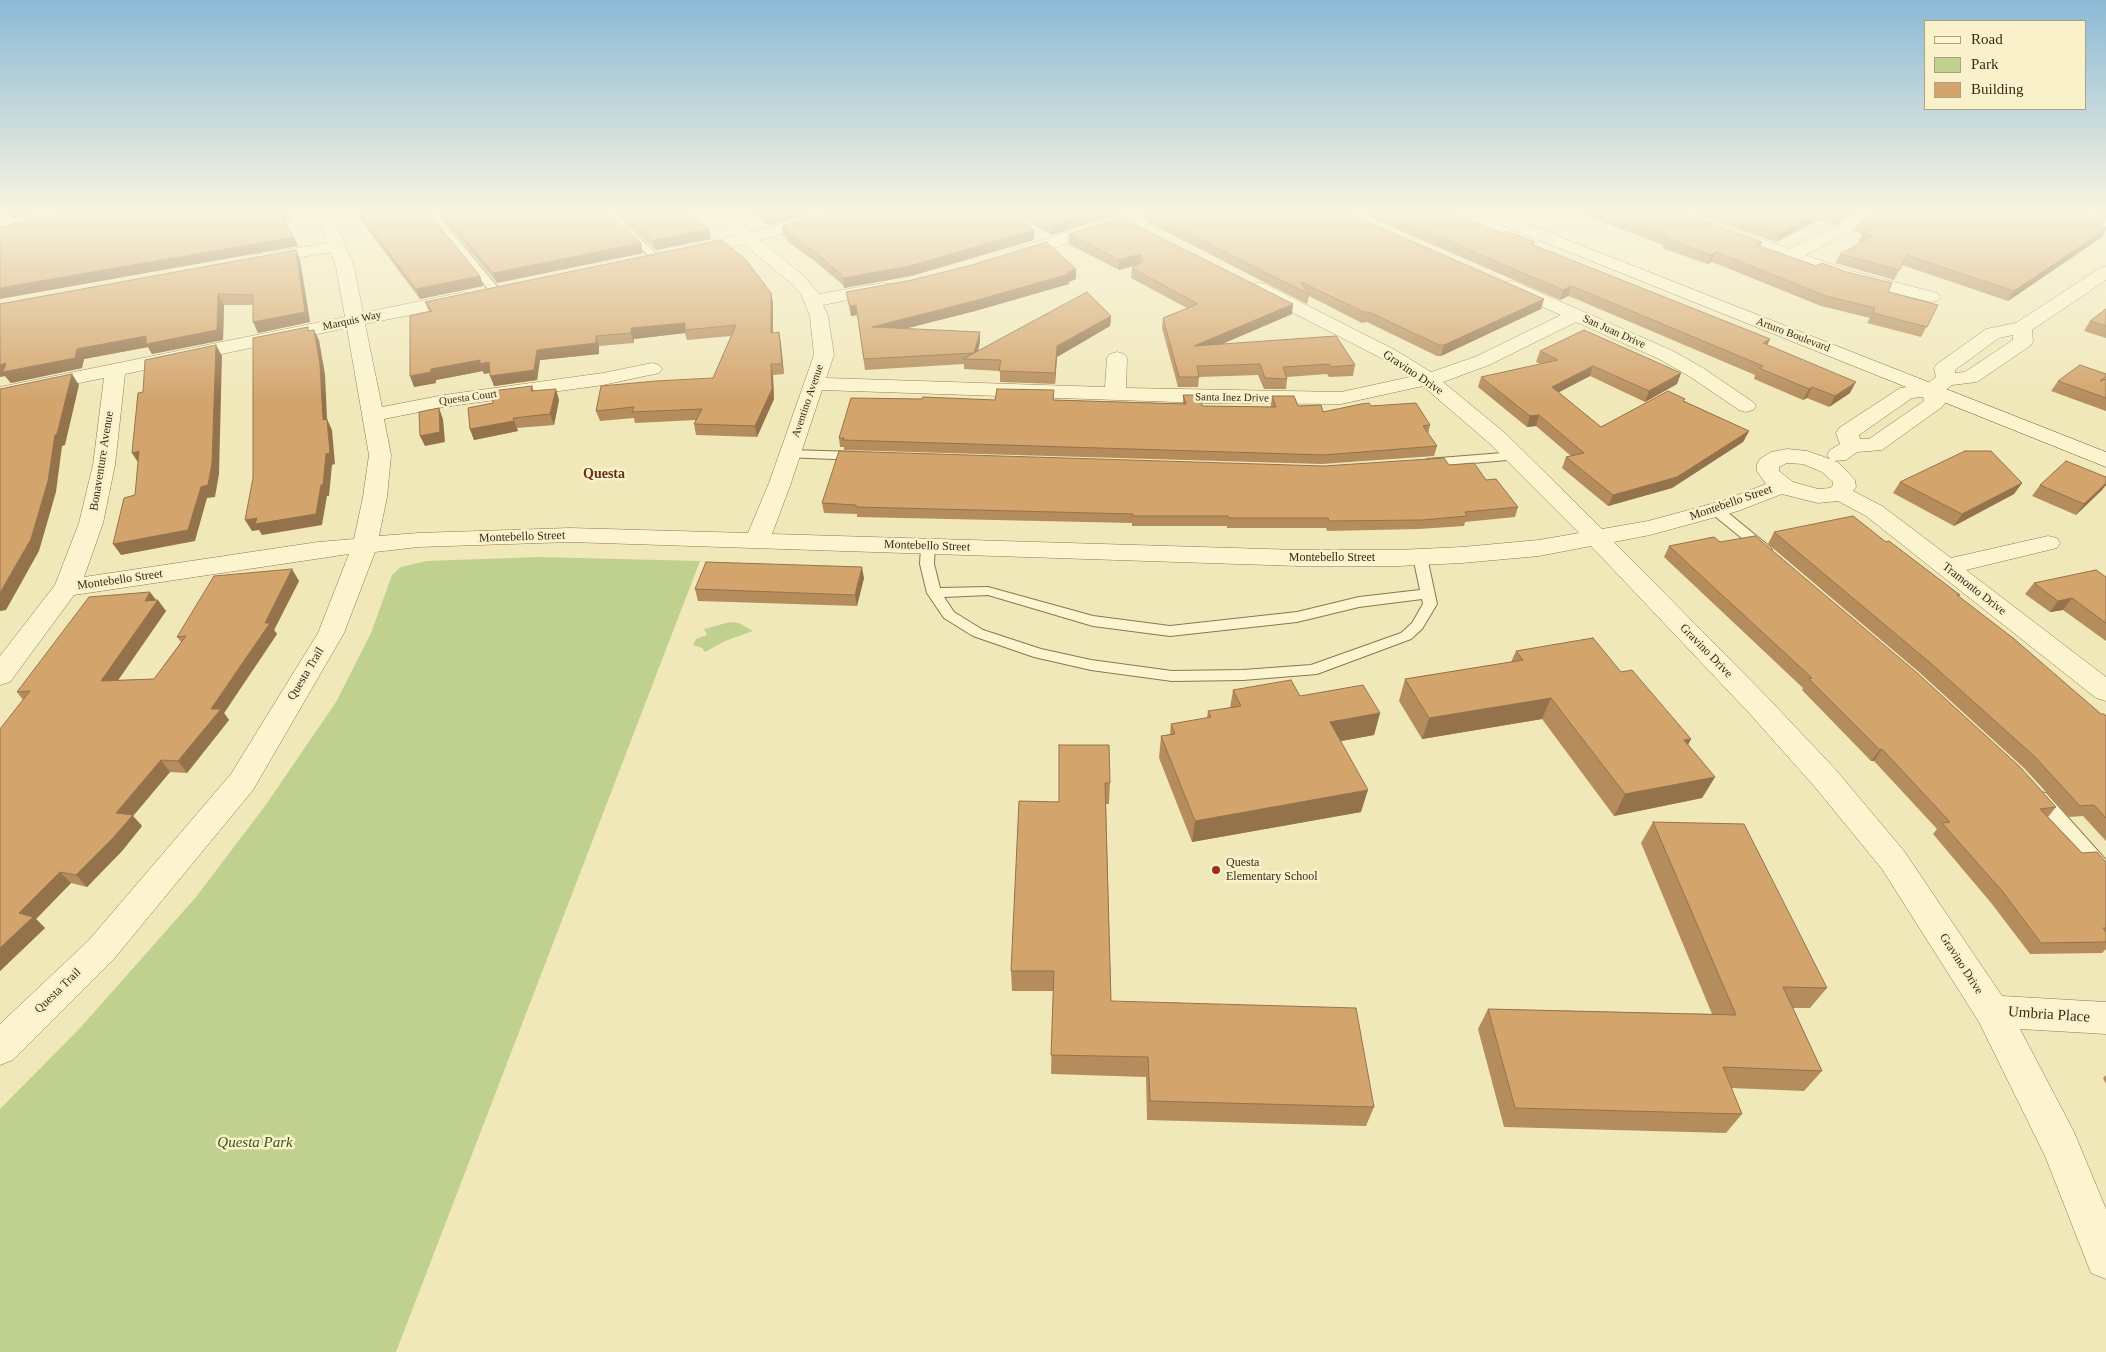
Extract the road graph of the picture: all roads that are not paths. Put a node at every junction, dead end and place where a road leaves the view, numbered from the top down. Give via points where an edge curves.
1 (346, 274) edge
2 (481, 274) edge
3 (791, 274) edge
4 (1646, 274) edge
5 (1669, 274) edge
6 (1844, 274) edge
7 (2103, 274) edge
8 (1234, 276) edge
9 (1493, 279) edge
10 (902, 284) edge
11 (514, 288) edge
12 (496, 292) junction
13 (1931, 297) dead end
14 (813, 301) junction
15 (1576, 315) junction
16 (356, 320) junction
17 (1117, 358) dead end
18 (115, 369) junction
19 (652, 369) dead end
20 (1427, 379) junction
21 (814, 384) junction
22 (1939, 385) junction
23 (0, 393) edge
24 (1115, 394) junction
25 (1746, 406) dead end
26 (374, 415) junction
27 (2106, 441) edge
28 (789, 454) junction
29 (1515, 456) junction
30 (874, 457) edge
31 (2106, 460) edge
32 (1419, 464) edge
33 (1824, 464) junction
34 (1782, 485) junction
35 (1839, 493) junction
36 (1716, 510) junction
37 (1597, 538) junction
38 (757, 541) junction
39 (2048, 543) dead end
40 (365, 546) junction
41 (928, 546) junction
42 (1420, 557) junction
43 (1778, 560) edge
44 (1946, 567) junction
45 (66, 588) junction
46 (934, 593) junction
47 (1428, 594) junction
48 (0, 675) edge
49 (2106, 691) edge
50 (2030, 788) edge
51 (2106, 872) edge
52 (1992, 1011) junction
53 (2106, 1018) edge
54 (0, 1048) edge
55 (2106, 1258) edge

1 - 16 street, Questa Trail
2 - 12 lane
3 - 14 street, Aventino Avenue via 809,292
4 - 22 street, Arturo Boulevard
5 - 22 street, Arturo Boulevard
6 - 13 street
7 - 22 street via 2022,328 2023,342 1970,378
8 - 20 street, Gravino Drive via 1388,354
9 - 15 street, San Juan Drive
10 - 14 street
11 - 12 street, Marquis Way
12 - 16 street, Marquis Way
14 - 21 street, Aventino Avenue via 819,316 824,355
15 - 20 street, Santa Inez Drive via 1482,361
15 - 25 street, San Juan Drive via 1666,355
16 - 18 street, Marquis Way
16 - 26 street, Questa Trail
17 - 24 street
18 - 23 street, Marquis Way
18 - 45 street, Bonaventure Avenue via 104,465 91,523
19 - 26 street, Questa Court
20 - 24 street, Santa Inez Drive via 1341,398
20 - 29 street, Gravino Drive
21 - 24 street, Santa Inez Drive
21 - 28 street, Aventino Avenue
22 - 27 street, Arturo Boulevard
22 - 31 street, Arturo Boulevard
22 - 33 street via 1935,403 1874,445 1852,446
26 - 40 street, Questa Trail via 380,455 376,497
28 - 30 lane
28 - 38 street, Aventino Avenue
29 - 32 lane
29 - 37 street, Gravino Drive
33 - 34 street via 1797,456 1778,457 1768,464 1768,471
33 - 35 street via 1844,480 1845,487
34 - 35 street via 1818,496
34 - 36 street, Montebello Street
35 - 44 street, Tramonto Drive via 1874,511
36 - 37 street, Montebello Street
36 - 43 lane
37 - 42 street, Montebello Street via 1539,548
37 - 52 street, Gravino Drive via 1825,778 1893,860
38 - 40 street, Montebello Street via 570,535 418,540
38 - 41 street, Montebello Street
39 - 44 street
40 - 45 street, Montebello Street via 318,550
40 - 54 street, Questa Trail via 331,632 242,782 101,950
41 - 42 street, Montebello Street via 1299,558
41 - 46 lane via 927,564
42 - 47 lane
44 - 49 street, Tramonto Drive
45 - 48 street, Bonaventure Avenue
46 - 47 lane via 988,591 1094,621 1170,631 1296,617 1359,602
46 - 47 lane via 949,615 978,633 1091,665 1172,676 1312,670 1406,636 1417,626 1430,604
50 - 51 lane
52 - 53 street, Umbria Place
52 - 55 street, Gravino Drive via 2060,1146

